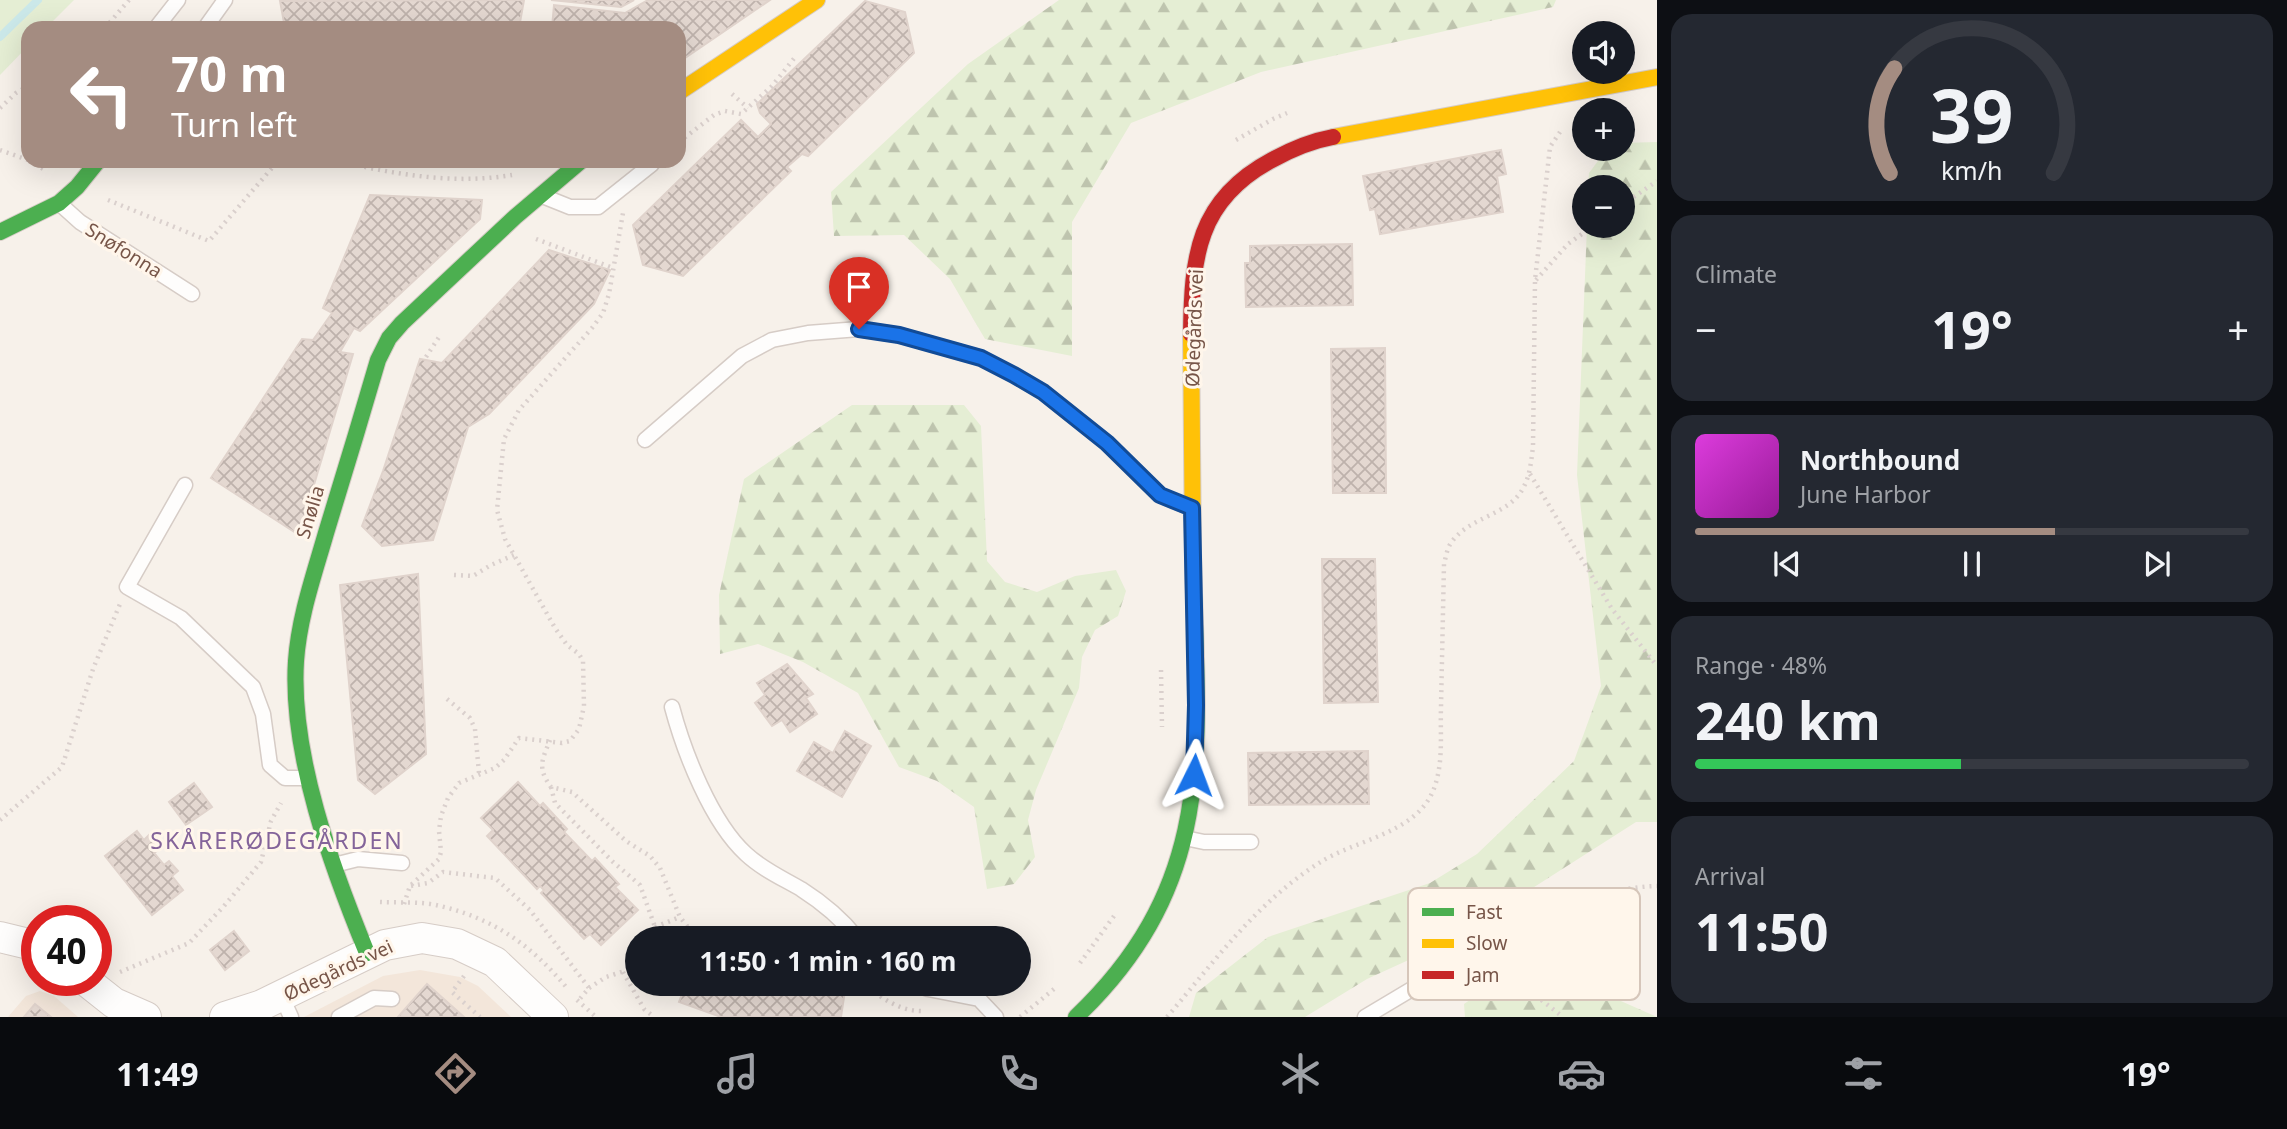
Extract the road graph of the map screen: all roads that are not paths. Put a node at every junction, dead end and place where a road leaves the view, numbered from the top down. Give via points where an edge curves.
1 (178, 0) edge
2 (225, 0) edge
3 (817, 0) edge
4 (162, 21) edge
5 (210, 21) edge
6 (1657, 77) edge
7 (686, 87) edge
8 (92, 168) edge
9 (573, 168) edge
10 (646, 168) edge
11 (541, 195) junction
12 (59, 203) junction
13 (9, 224) edge
14 (192, 294) dead end
15 (645, 440) dead end
16 (185, 485) dead end
17 (1192, 508) junction
18 (672, 706) dead end
19 (308, 778) junction
20 (1183, 838) junction
21 (1251, 842) dead end
22 (402, 863) dead end
23 (334, 865) junction
24 (847, 926) edge
25 (0, 937) edge
26 (21, 942) edge
27 (367, 953) junction
28 (1408, 991) edge
29 (105, 996) edge
30 (964, 996) edge
31 (392, 999) dead end
32 (286, 1006) edge
33 (146, 1017) edge
34 (225, 1017) edge
35 (339, 1017) edge
36 (553, 1017) edge
37 (996, 1017) edge
38 (1076, 1017) edge
39 (1364, 1017) edge

1 - 4 lane
2 - 5 lane
3 - 7 street
6 - 17 street, Ødegårds vei via 1315,140 1263,165 1233,188 1204,228 1192,286
8 - 12 street
9 - 11 street, Snølia
10 - 11 lane via 598,207 570,207
11 - 19 street, Snølia via 402,323 378,360 298,632 295,709
12 - 13 street
12 - 14 lane, Snøfonna via 80,222
15 - 17 lane via 742,356 772,340 859,329 981,358 1014,375 1107,443 1160,495
16 - 19 lane via 127,587 181,618 253,687 263,714 270,765 285,778
17 - 20 street, Ødegårds vei via 1196,741 1193,797
18 - 24 lane via 683,747 716,817 746,854
19 - 23 street, Snølia
20 - 21 lane
20 - 38 street, Ødegårds vei via 1171,879 1148,928 1128,961
22 - 23 lane via 358,859
23 - 27 street, Snølia
25 - 26 street
27 - 32 street, Ødegårds vei
27 - 36 street, Ødegårds vei via 422,938 457,944 495,962
28 - 39 lane
29 - 33 street
30 - 37 lane via 979,999
31 - 35 lane via 374,998
32 - 34 street, Ødegårds vei

